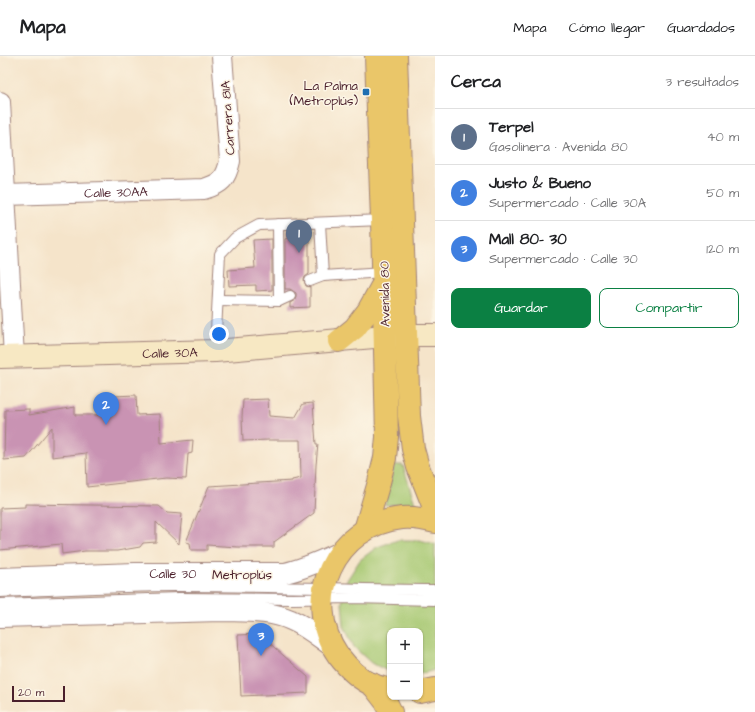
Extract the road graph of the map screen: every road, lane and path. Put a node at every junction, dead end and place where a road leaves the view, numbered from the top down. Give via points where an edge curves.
1 (222, 56) edge
2 (376, 56) edge
3 (396, 56) edge
4 (0, 102) edge
5 (223, 179) joint
6 (6, 195) junction
7 (382, 220) junction
8 (320, 223) junction
9 (278, 224) junction
10 (323, 276) junction
11 (384, 278) junction
12 (310, 280) dead end
13 (290, 296) dead end
14 (218, 300) junction
15 (279, 301) junction
16 (396, 335) junction
17 (435, 335) edge
18 (339, 341) junction
19 (215, 350) junction
20 (7, 357) edge
21 (435, 510) edge
22 (435, 522) edge
23 (365, 530) junction
24 (341, 552) junction
25 (0, 578) edge
26 (435, 590) edge
27 (0, 592) edge
28 (323, 593) junction
29 (435, 600) edge
30 (0, 604) edge
31 (0, 617) edge
32 (333, 647) junction
33 (381, 687) edge
34 (435, 689) edge
35 (423, 691) edge
36 (391, 712) edge

1 - 5 street, Carrera 81A via 230,161
2 - 7 main road, Avenida 80
3 - 16 main road, Avenida 80
4 - 6 street
5 - 6 street, Calle 30AA via 215,186 204,189
6 - 20 street
7 - 8 lane
7 - 11 main road, Avenida 80
8 - 9 lane
8 - 10 lane
9 - 14 lane via 259,225 235,238 220,254
9 - 15 lane
10 - 11 lane
10 - 12 lane
11 - 16 main road, Avenida 80
11 - 18 main road via 368,311 355,328
13 - 15 lane
14 - 15 lane
14 - 19 lane
16 - 17 street, Calle 30A
16 - 18 street, Calle 30A
16 - 21 main road, Avenida 80 via 413,449
16 - 23 main road, Avenida 80 via 383,464
18 - 19 street, Calle 30A
19 - 20 street, Calle 30A
22 - 23 main road via 422,518 402,518 383,522
23 - 24 main road
24 - 25 street, Calle 30 via 294,572 285,573 135,573
24 - 28 main road via 330,569
26 - 28 lane, Metroplús
27 - 28 lane, Metroplús via 174,586
28 - 29 lane, Metroplús via 354,598
28 - 30 lane, Metroplús
28 - 32 main road via 324,623
31 - 32 street via 254,612 292,620
32 - 33 main road via 356,675
33 - 36 main road
34 - 35 main road

